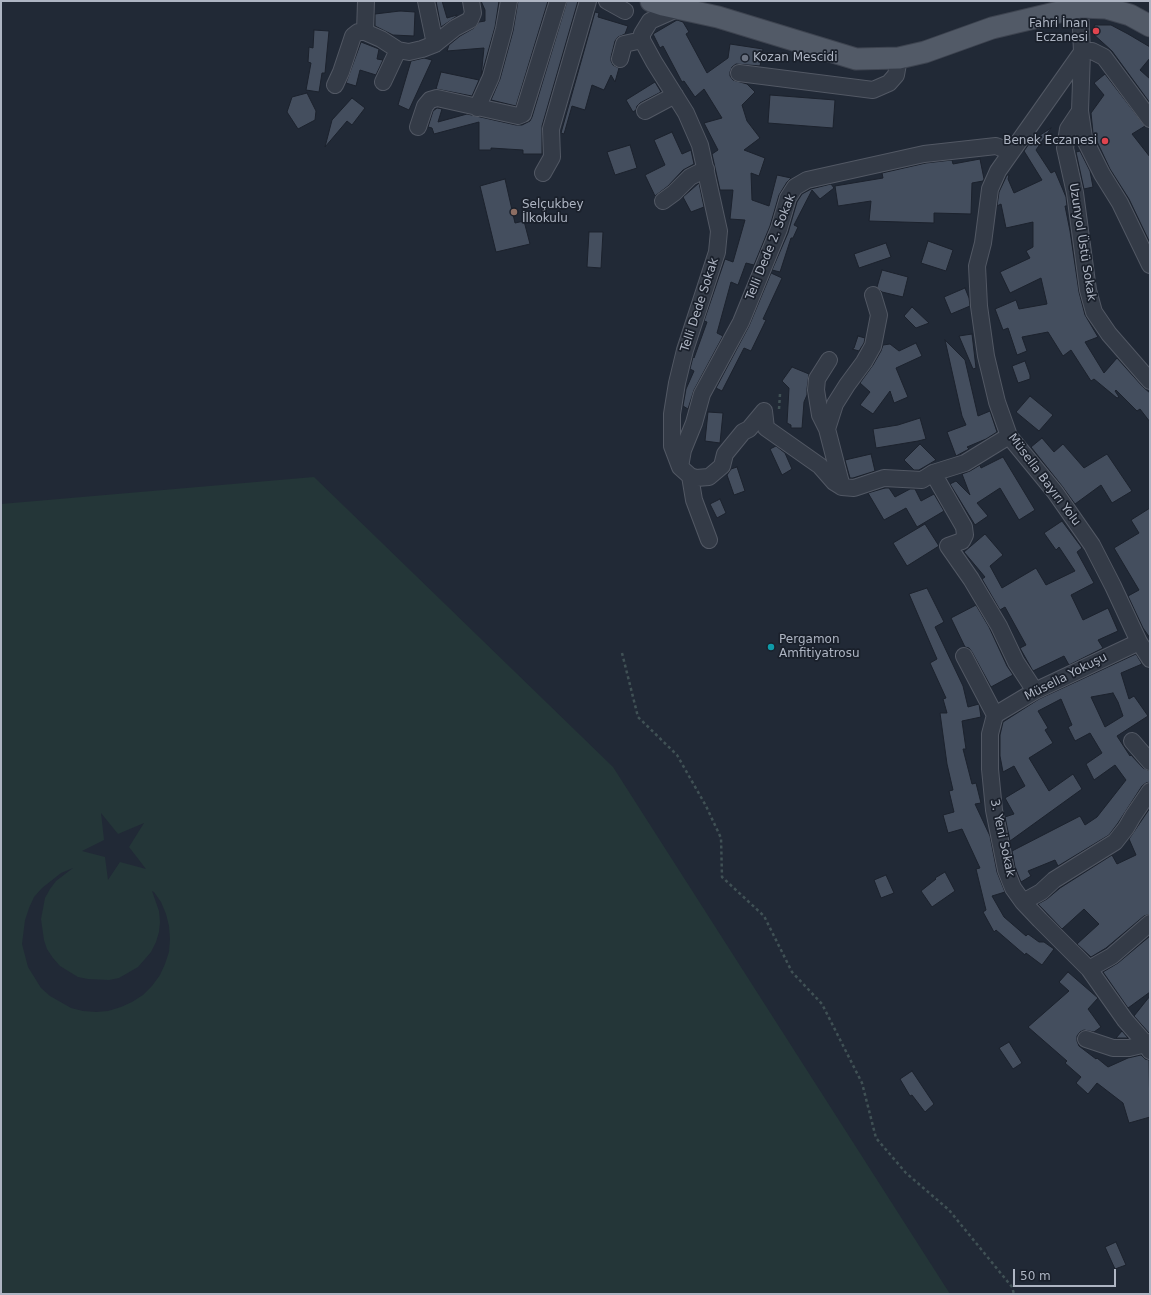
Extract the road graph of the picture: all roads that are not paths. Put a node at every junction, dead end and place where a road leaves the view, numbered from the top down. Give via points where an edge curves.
1 (366, 1) edge
2 (426, 1) edge
3 (471, 1) edge
4 (509, 1) edge
5 (558, 1) edge
6 (588, 1) edge
7 (607, 1) edge
8 (650, 1) edge
9 (1080, 7) junction
10 (677, 9) junction
11 (625, 11) dead end
12 (1150, 26) edge
13 (365, 32) junction
14 (435, 44) junction
15 (398, 50) junction
16 (1082, 52) junction
17 (899, 58) junction
18 (739, 73) dead end
19 (382, 82) dead end
20 (335, 84) dead end
21 (675, 95) junction
22 (477, 108) junction
23 (1080, 111) junction
24 (645, 112) dead end
25 (1150, 119) edge
26 (418, 127) dead end
27 (1011, 152) junction
28 (706, 169) junction
29 (543, 173) dead end
30 (663, 201) dead end
31 (1150, 265) edge
32 (874, 295) dead end
33 (829, 360) dead end
34 (1150, 381) edge
35 (827, 429) junction
36 (1009, 436) junction
37 (685, 472) junction
38 (933, 473) junction
39 (842, 487) junction
40 (710, 540) dead end
41 (1139, 642) junction
42 (964, 656) dead end
43 (1150, 659) edge
44 (1035, 691) junction
45 (995, 716) junction
46 (1132, 741) dead end
47 (1150, 762) edge
48 (1150, 791) edge
49 (1023, 902) junction
50 (1150, 922) edge
51 (1089, 969) junction
52 (1086, 1039) dead end
53 (1149, 1046) edge

1 - 13 street
2 - 14 street
3 - 14 street via 473,13 470,20
4 - 22 street via 491,77
5 - 22 street via 523,114 518,116
6 - 29 street via 551,129 552,157
7 - 11 street
8 - 10 main road
9 - 12 main road via 1106,8 1130,14
9 - 16 street
9 - 17 main road via 992,28 925,52
10 - 17 main road via 718,17 856,58
10 - 21 street, Telli Dede Sokak via 650,21 631,46 654,62
13 - 15 street
13 - 20 street via 358,32 353,36 342,72
14 - 15 street via 409,52
15 - 19 street
16 - 23 street
16 - 25 street via 1092,51 1104,57
16 - 27 street, Müsella Bayırı Yolu
17 - 18 street via 896,75 889,83 873,90
21 - 24 street
21 - 28 street, Telli Dede Sokak via 700,145
22 - 26 street via 437,98 430,100 425,106
23 - 31 street via 1084,138
23 - 34 street, Uzunyol Üstü Sokak via 1068,129 1065,148 1075,193 1088,290 1094,312 1109,334
27 - 36 street, Müsella Bayırı Yolu via 990,189 983,243 977,266 986,356 997,402
27 - 37 street, Telli Dede 2. Sokak via 996,146 924,154 807,180 796,187 788,198 779,229 741,322 702,394 683,450
28 - 30 street via 690,177
28 - 37 street, Telli Dede Sokak via 719,231 717,252 685,350 672,414 672,446
32 - 35 street via 879,315 873,346 835,404
33 - 35 street via 817,379 816,390 820,415
35 - 39 street
36 - 38 street via 965,463
36 - 41 street, Müsella Bayırı Yolu via 1055,492 1092,545
37 - 39 street via 696,478 709,477 722,466 725,454 764,410 766,428 820,466
37 - 40 street
38 - 39 street via 922,480 884,478 854,488
38 - 44 street via 964,527 965,535 962,541 948,546 999,626 1016,662
41 - 43 street, Müsella Bayırı Yolu
41 - 44 street, Müsella Yokuşu
42 - 45 street
44 - 45 street, Müsella Yokuşu
45 - 49 street, 3. Yeni Sokak via 990,734 994,810 1006,870 1012,888
46 - 47 street
48 - 49 street via 1115,842
49 - 51 street, 3. Yeni Sokak
50 - 51 street via 1112,956
51 - 53 street, 3. Yeni Sokak via 1125,1020
52 - 53 street via 1113,1048

